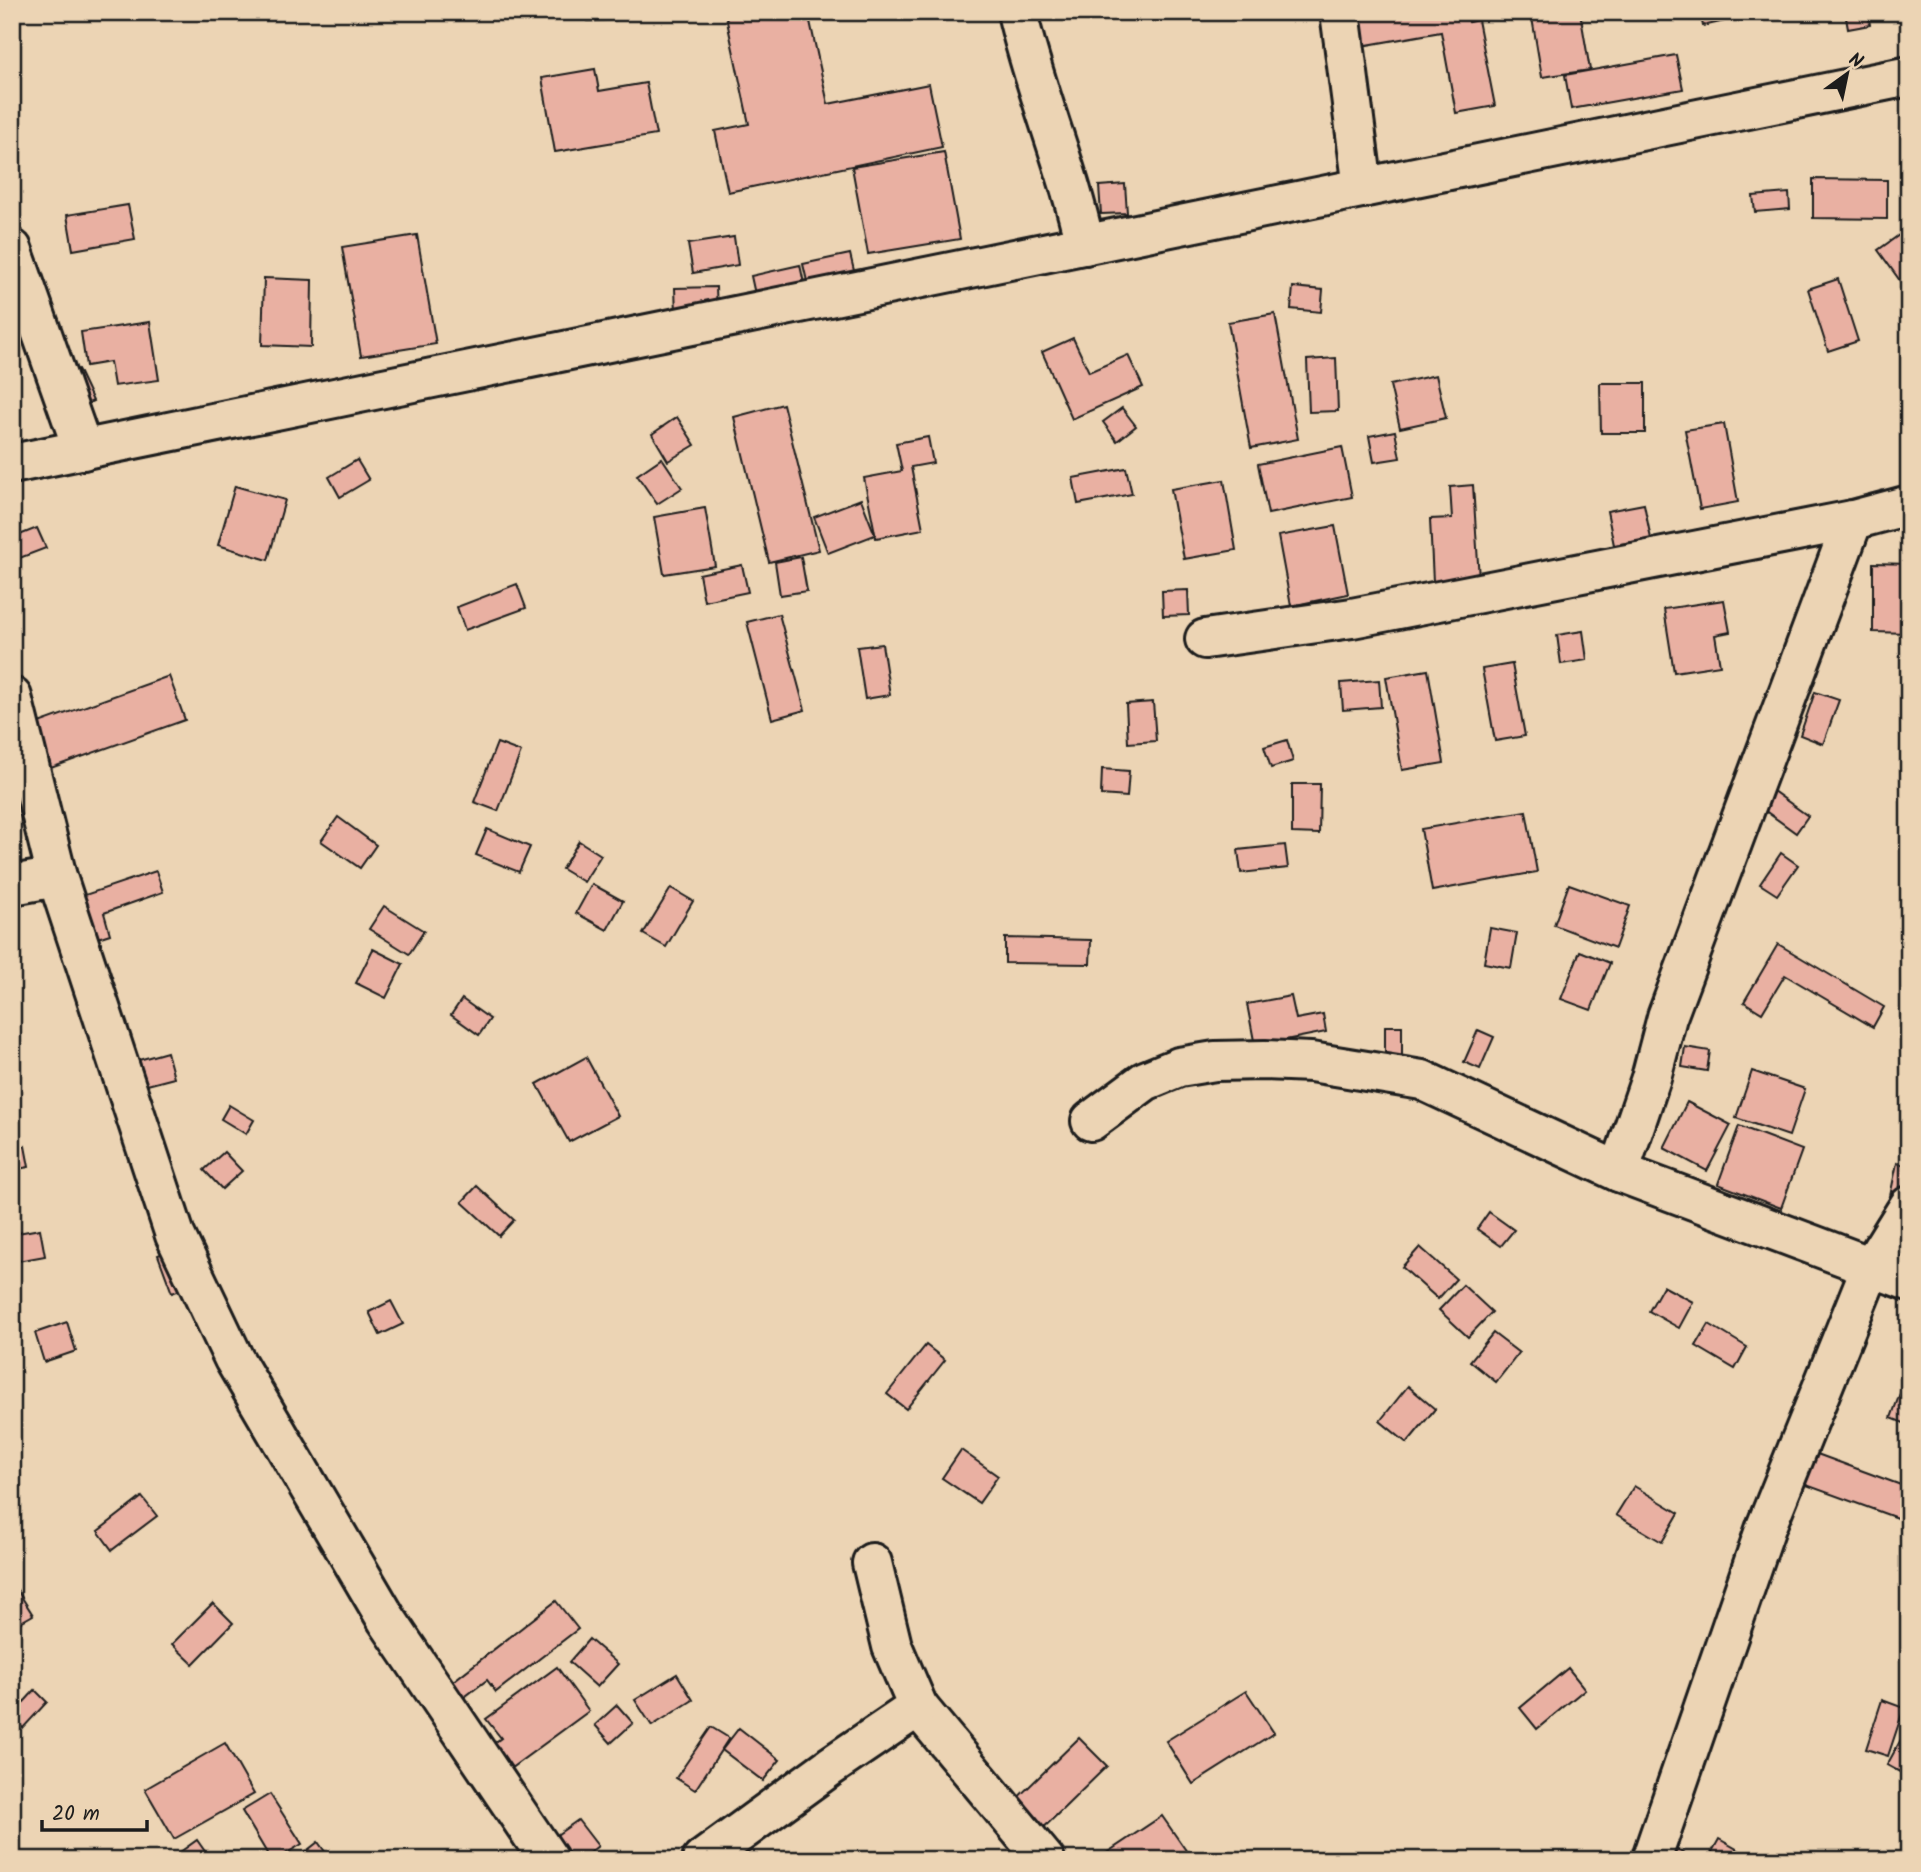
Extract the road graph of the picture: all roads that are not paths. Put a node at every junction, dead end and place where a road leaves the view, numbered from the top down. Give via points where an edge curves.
1 (1017, 12) edge
2 (1340, 12) edge
3 (1909, 76) edge
4 (1363, 188) junction
5 (1085, 244) junction
6 (12, 249) edge
7 (83, 450) junction
8 (12, 464) edge
9 (1909, 505) edge
10 (1853, 520) junction
11 (1205, 639) dead end
12 (12, 697) edge
13 (57, 877) junction
14 (12, 886) edge
15 (1091, 1121) dead end
16 (1619, 1172) junction
17 (1909, 1206) edge
18 (1871, 1267) junction
19 (1909, 1281) edge
20 (872, 1563) dead end
21 (918, 1707) junction
22 (549, 1860) edge
23 (702, 1860) edge
24 (1045, 1860) edge
25 (1651, 1860) edge

1 - 5 street
2 - 4 street
3 - 4 street
4 - 5 street
5 - 7 street
6 - 7 street
7 - 8 street
9 - 10 street
10 - 11 street via 1352,618
10 - 16 street via 1667,1017
12 - 13 street
13 - 14 street
13 - 22 street via 175,1235 234,1359 387,1620
15 - 16 street via 1145,1081 1179,1067 1265,1059 1311,1062 1422,1080
16 - 18 street
17 - 18 street
18 - 19 street
18 - 25 street via 1766,1527
20 - 21 street via 892,1646
21 - 23 street
21 - 24 street

